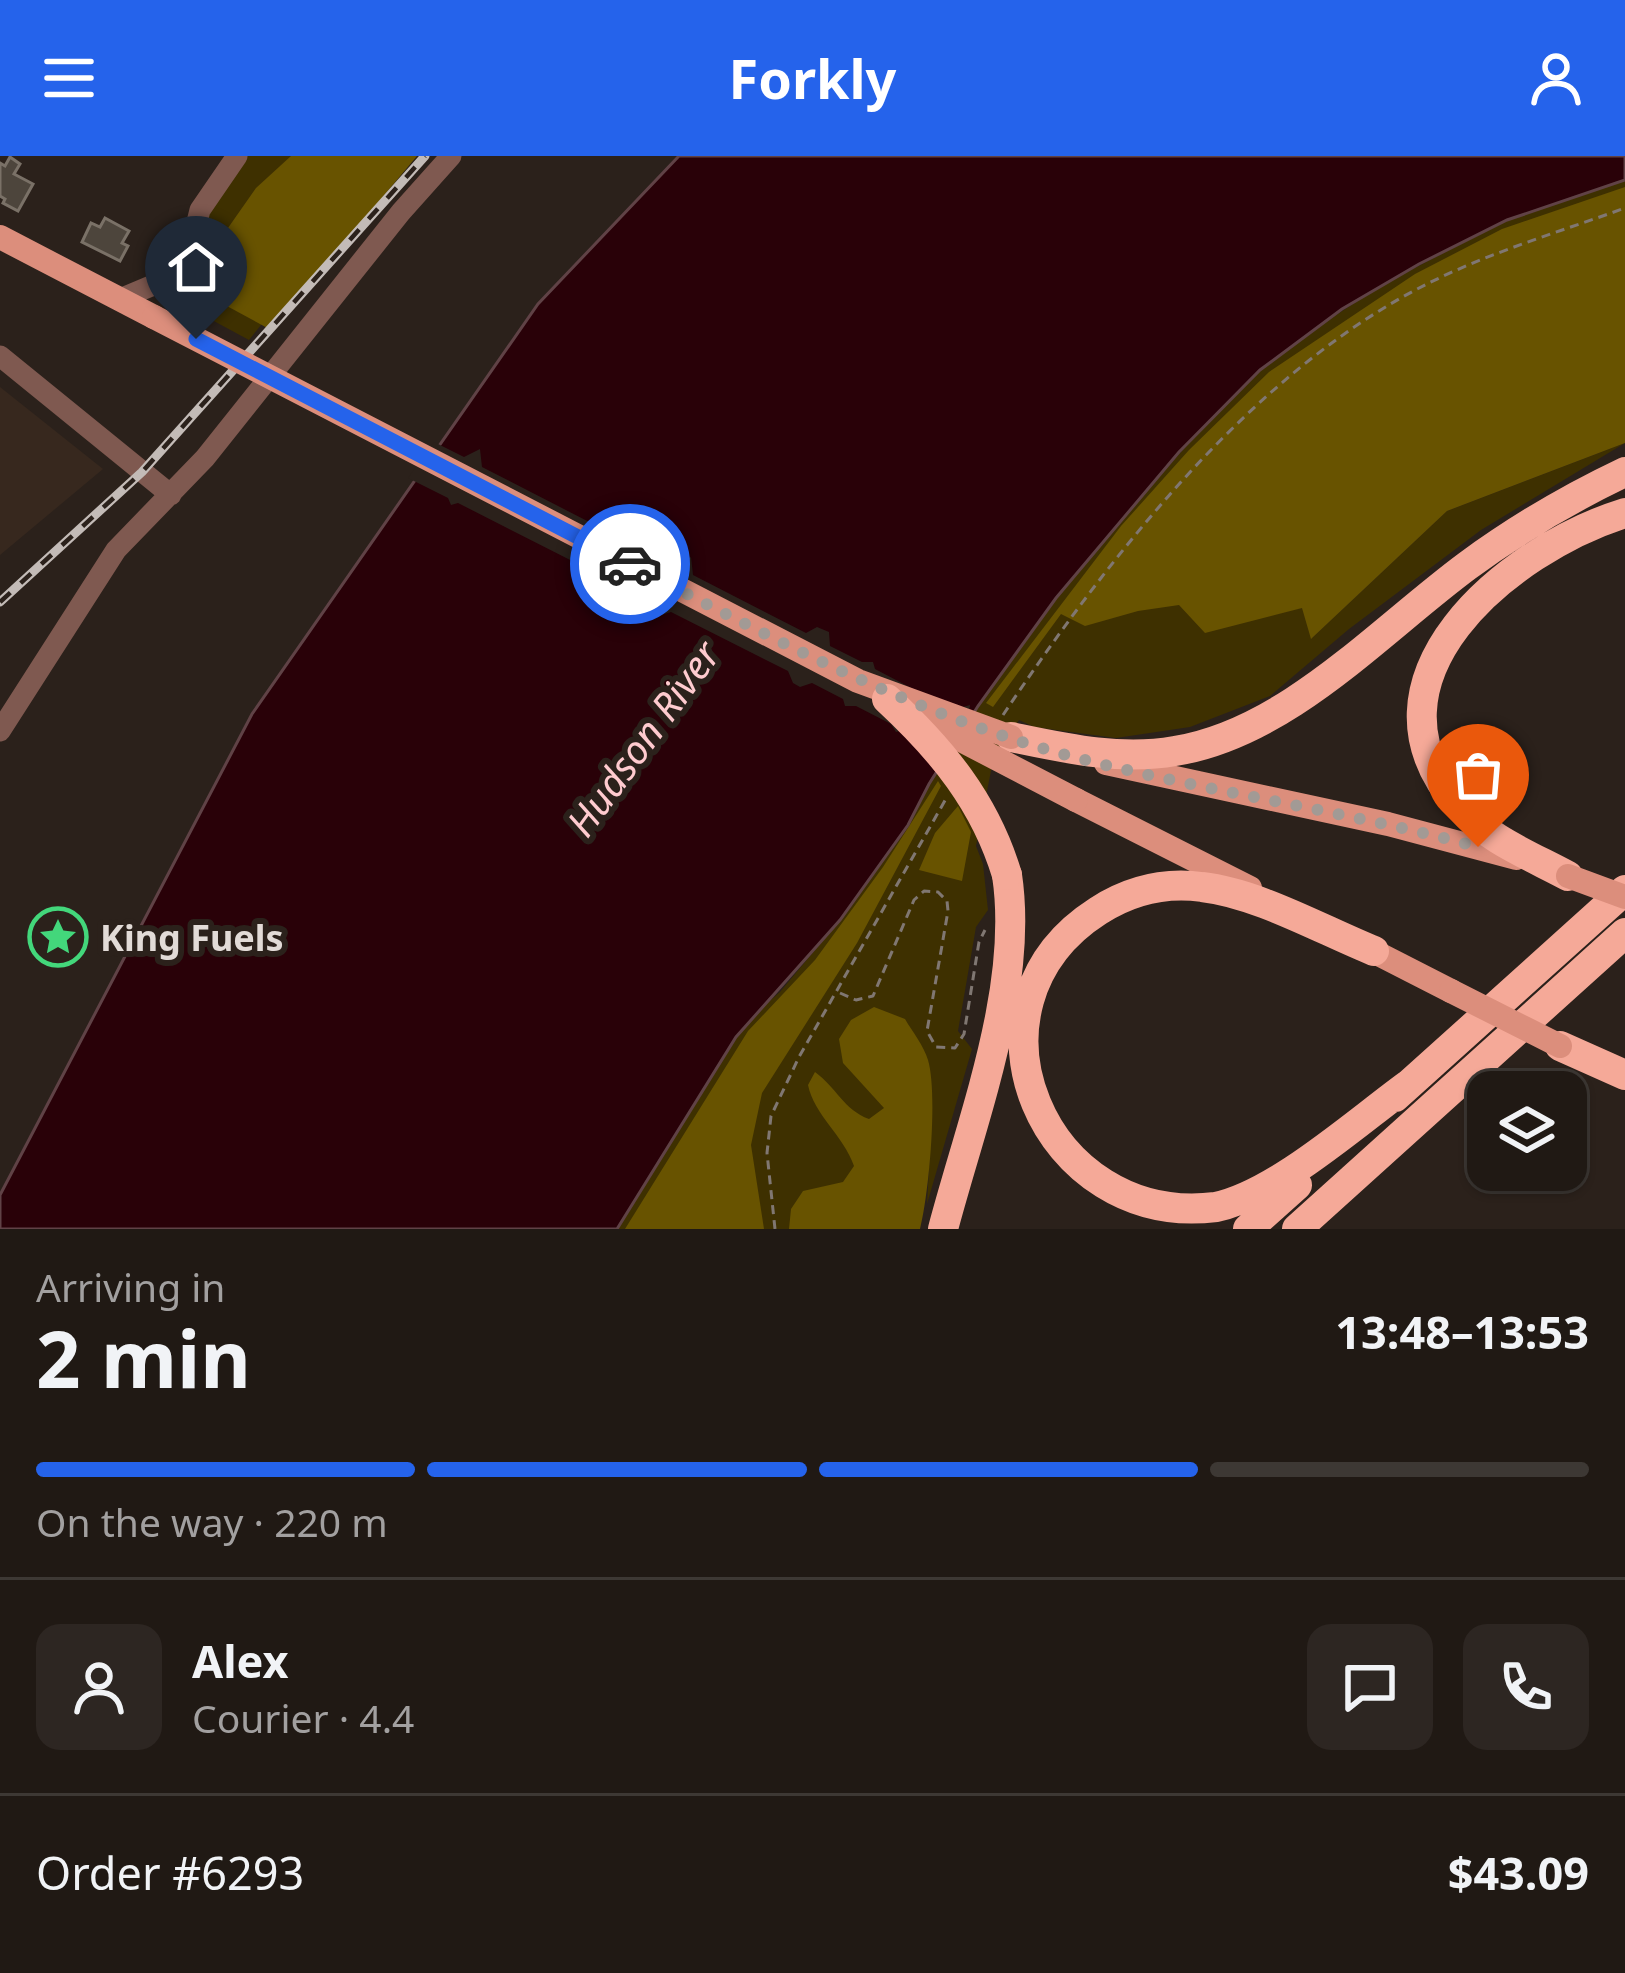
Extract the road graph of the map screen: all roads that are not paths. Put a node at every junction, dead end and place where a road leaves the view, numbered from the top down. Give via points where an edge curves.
1 (238, 156) edge
2 (451, 156) edge
3 (0, 237) edge
4 (120, 299) junction
5 (0, 356) edge
6 (1625, 472) edge
7 (170, 496) junction
8 (1625, 513) edge
9 (858, 681) junction
10 (887, 700) junction
11 (1004, 730) joint
12 (0, 731) edge
13 (1071, 752) junction
14 (1568, 876) junction
15 (1618, 897) edge
16 (1625, 933) edge
17 (1373, 951) junction
18 (1560, 1046) joint
19 (1625, 1077) edge
20 (1408, 1085) junction
21 (943, 1229) edge
22 (1248, 1229) edge
23 (1297, 1229) edge

1 - 4 street via 200,210 181,265
2 - 7 street
3 - 4 main road
4 - 9 main road, bridge
5 - 7 street
6 - 13 highway via 1493,548 1247,729 1172,752
7 - 12 street via 116,550
8 - 14 highway via 1558,542 1477,602 1442,644 1424,698 1431,759 1461,810
9 - 10 main road, bridge
9 - 11 main road, bridge
10 - 17 main road, bridge
10 - 21 highway, bridge via 973,795 1007,875 1009,974
11 - 13 highway
13 - 14 main road via 1411,829
14 - 15 main road, bridge
15 - 20 highway
16 - 23 highway
17 - 18 main road, bridge
17 - 20 highway via 1221,890 1180,885 1126,896 1073,929 1037,980 1024,1021 1028,1091 1048,1135 1092,1180 1151,1206 1198,1210 1258,1192
18 - 19 highway
20 - 22 highway

